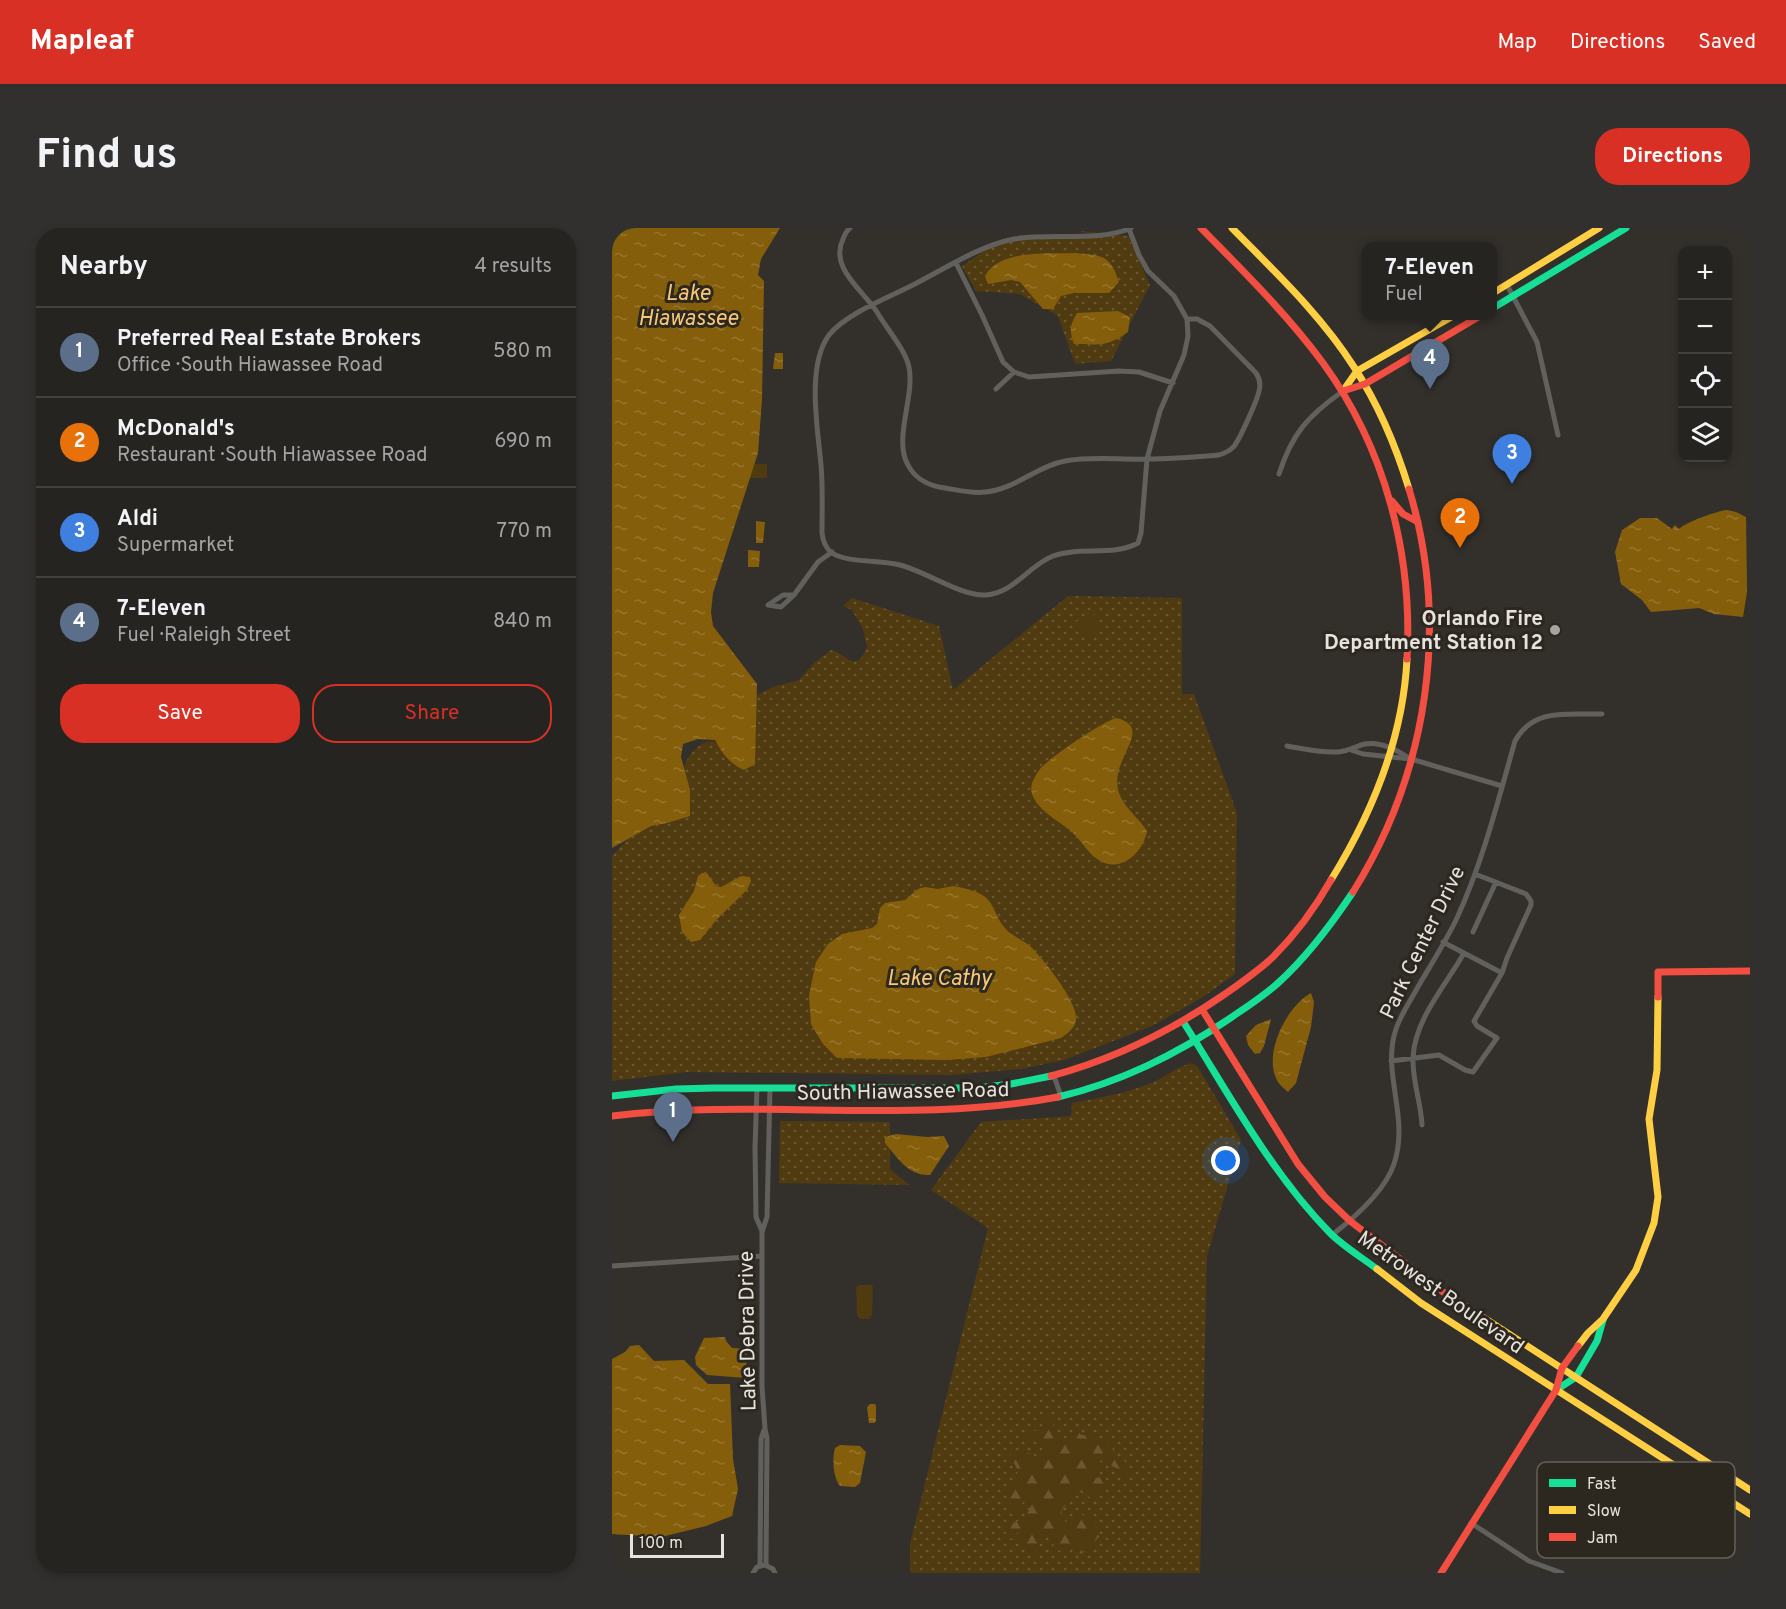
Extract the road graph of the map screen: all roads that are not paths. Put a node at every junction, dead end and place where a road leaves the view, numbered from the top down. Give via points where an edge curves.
1 (850, 228) edge
2 (1130, 228) edge
3 (1201, 228) edge
4 (1232, 228) edge
5 (1599, 228) edge
6 (1626, 228) edge
7 (1086, 231) edge
8 (956, 263) junction
9 (1507, 285) junction
10 (1497, 291) edge
11 (1514, 295) junction
12 (873, 306) junction
13 (1497, 306) edge
14 (1187, 319) junction
15 (1444, 320) edge
16 (1472, 320) edge
17 (1357, 371) junction
18 (1014, 372) junction
19 (1173, 383) junction
20 (1365, 384) junction
21 (996, 389) dead end
22 (1343, 391) junction
23 (1558, 435) dead end
24 (1147, 459) junction
25 (1279, 474) dead end
26 (1389, 497) junction
27 (1418, 522) junction
28 (832, 552) junction
29 (794, 595) dead end
30 (1602, 714) dead end
31 (1287, 746) dead end
32 (1393, 748) junction
33 (1351, 750) junction
34 (1390, 757) junction
35 (1411, 759) junction
36 (1502, 786) junction
37 (1476, 873) junction
38 (1496, 882) junction
39 (1473, 932) dead end
40 (1443, 942) junction
41 (1464, 953) junction
42 (1502, 973) junction
43 (1749, 973) edge
44 (1203, 1011) junction
45 (1184, 1023) junction
46 (1213, 1030) junction
47 (1195, 1042) junction
48 (1413, 1058) junction
49 (1391, 1061) junction
50 (1054, 1076) junction
51 (757, 1088) junction
52 (771, 1089) junction
53 (612, 1096) edge
54 (1060, 1096) junction
55 (756, 1110) junction
56 (771, 1110) junction
57 (612, 1116) edge
58 (1422, 1125) dead end
59 (756, 1176) junction
60 (768, 1177) junction
61 (1350, 1221) junction
62 (762, 1232) junction
63 (1332, 1235) junction
64 (762, 1256) junction
65 (612, 1266) edge
66 (1603, 1319) junction
67 (1562, 1368) junction
68 (1576, 1377) junction
69 (1557, 1390) junction
70 (1669, 1462) edge
71 (1707, 1462) edge
72 (1735, 1480) edge
73 (1750, 1490) edge
74 (1735, 1504) edge
75 (1750, 1514) edge
76 (1471, 1523) junction
77 (763, 1565) junction
78 (753, 1573) edge
79 (775, 1573) edge
80 (1441, 1573) edge
81 (1562, 1573) edge

1 - 12 street via 839,246 841,265
2 - 7 street via 1118,233
2 - 14 street via 1148,271 1174,296
3 - 22 street, South Hiawassee Road via 1301,333
4 - 17 street, South Hiawassee Road via 1296,295
5 - 9 street
6 - 11 street
7 - 8 street via 1011,240
8 - 12 street
8 - 18 street via 1003,362
9 - 10 street
9 - 11 street
11 - 13 street
11 - 23 street via 1537,342
12 - 24 street via 909,368 903,447 907,465 917,478 933,487 987,492 1064,461
12 - 28 street via 829,336 818,372 815,414 822,477 822,533
14 - 19 street via 1184,356
14 - 24 street via 1197,319 1221,336 1257,373 1259,392 1235,445 1227,452
15 - 17 street
16 - 20 street
17 - 20 street, South Hiawassee Road
17 - 22 street
18 - 19 street via 1029,377 1138,372
18 - 21 street
19 - 24 street via 1160,411
20 - 22 street
20 - 27 street, South Hiawassee Road via 1398,454
22 - 25 street via 1305,421
22 - 26 street, South Hiawassee Road via 1376,457
24 - 28 street via 1138,543 1127,549 1064,552 997,593 969,593 919,570
26 - 27 street via 1409,520
26 - 32 street, South Hiawassee Road via 1401,539 1410,623 1406,688
27 - 35 street, South Hiawassee Road via 1428,582 1429,637 1425,698
28 - 29 street via 818,562
30 - 36 street, Park Center Drive via 1532,720 1515,741
31 - 33 street via 1328,752
32 - 33 street via 1365,744
32 - 34 street, South Hiawassee Road
32 - 35 street
33 - 34 street
34 - 35 street
34 - 44 street, South Hiawassee Road via 1359,836 1313,908 1262,967
35 - 36 street
35 - 46 street, South Hiawassee Road via 1387,832 1341,909 1280,982
36 - 37 street, Park Center Drive
37 - 38 street
37 - 40 street, Park Center Drive
38 - 39 street
38 - 42 street via 1526,894 1531,901
40 - 41 street
40 - 49 street, Park Center Drive via 1395,1031
41 - 42 street
41 - 48 street via 1423,1020
42 - 48 street via 1474,1020 1497,1038 1476,1070 1465,1070 1439,1054
43 - 66 street via 1658,972 1657,1070 1649,1119 1658,1197 1646,1248
44 - 45 street, South Hiawassee Road
44 - 46 street, Metrowest Boulevard
45 - 47 street, Metrowest Boulevard
45 - 50 street, South Hiawassee Road via 1112,1058
46 - 47 street, South Hiawassee Road
46 - 61 street, Metrowest Boulevard via 1299,1164
47 - 54 street, South Hiawassee Road via 1156,1064 1107,1084
47 - 63 street, Metrowest Boulevard via 1279,1172
48 - 49 street
48 - 58 street
49 - 61 street, Park Center Drive via 1400,1120 1394,1165 1385,1183
50 - 52 street, South Hiawassee Road via 977,1088
50 - 54 street
51 - 52 street, South Hiawassee Road
51 - 53 street, South Hiawassee Road via 676,1089
51 - 55 street, Lake Debra Drive
52 - 56 street, Lake Debra Drive
54 - 56 street, South Hiawassee Road via 1008,1107 960,1110
55 - 56 street, South Hiawassee Road
55 - 57 street, South Hiawassee Road
55 - 59 street, Lake Debra Drive
56 - 60 street, Lake Debra Drive
59 - 60 street
59 - 62 street, Lake Debra Drive via 756,1216
60 - 62 street, Lake Debra Drive via 767,1217
61 - 63 street, Park Center Drive
61 - 67 street, Metrowest Boulevard via 1443,1292
62 - 64 street, Lake Debra Drive
63 - 69 street, Metrowest Boulevard via 1421,1303
64 - 65 street
64 - 77 street, Lake Debra Drive
66 - 67 street
66 - 68 street via 1597,1341
67 - 68 street, Metrowest Boulevard
67 - 69 street
68 - 69 street
68 - 71 street, Metrowest Boulevard
69 - 70 street, Metrowest Boulevard
69 - 76 street
72 - 73 street, Metrowest Boulevard
74 - 75 street, Metrowest Boulevard
76 - 80 street
76 - 81 street via 1529,1561
77 - 78 street
77 - 79 street

